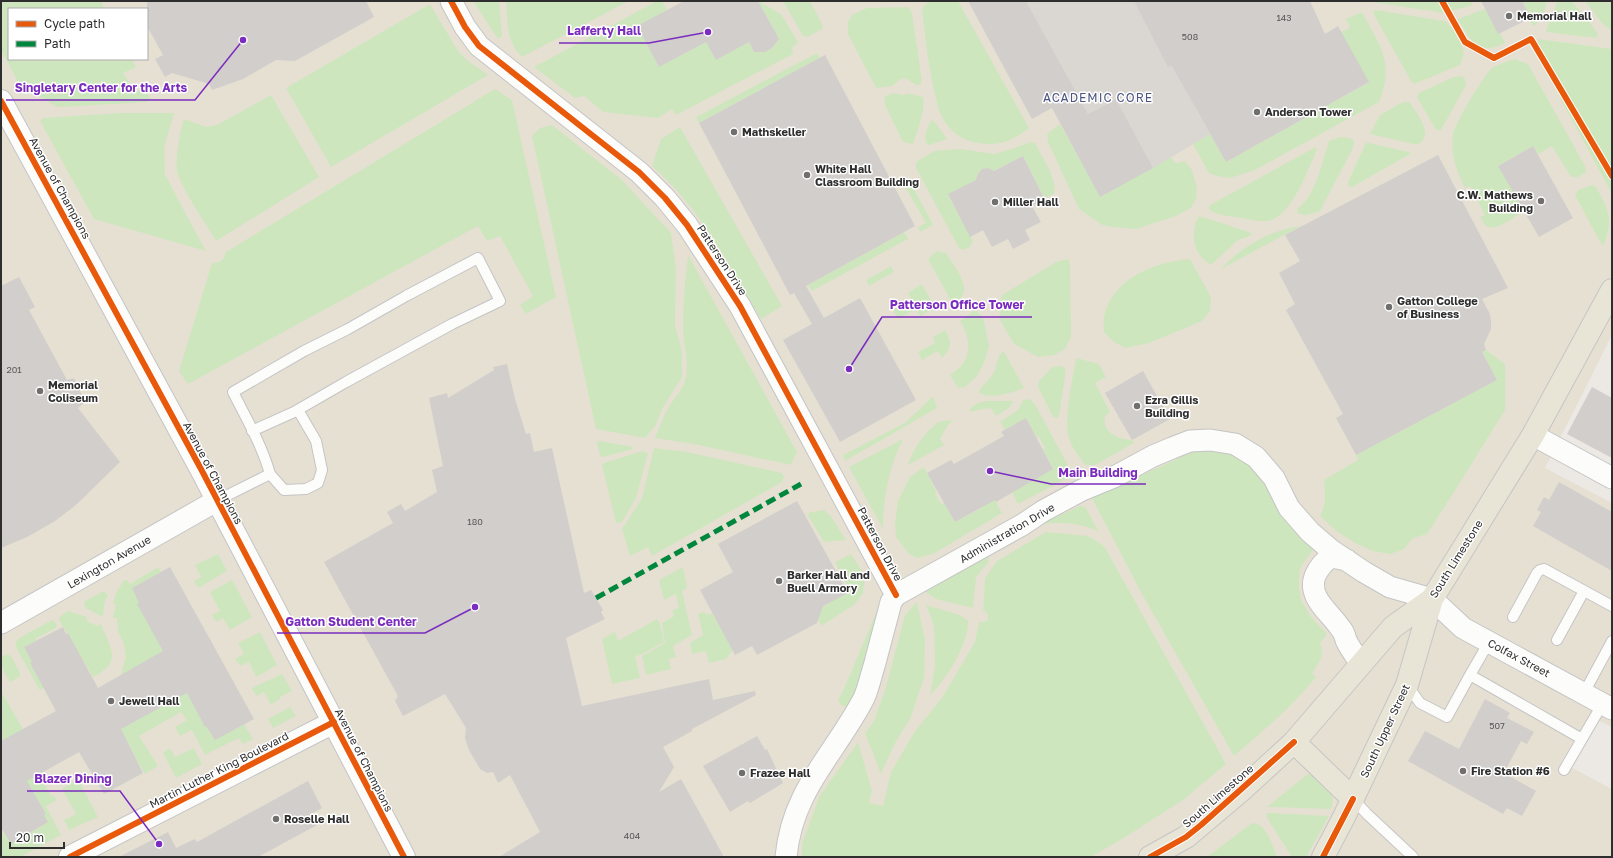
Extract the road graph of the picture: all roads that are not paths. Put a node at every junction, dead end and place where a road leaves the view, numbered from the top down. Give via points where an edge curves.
1 (451, 1) edge
2 (1, 101) edge
3 (1612, 290) edge
4 (298, 410) junction
5 (252, 431) junction
6 (1533, 435) junction
7 (270, 474) junction
8 (1612, 478) edge
9 (216, 501) junction
10 (1347, 560) junction
11 (1584, 591) junction
12 (896, 595) junction
13 (1432, 599) junction
14 (1612, 606) edge
15 (1512, 617) dead end
16 (1, 623) edge
17 (1557, 640) dead end
18 (1612, 641) edge
19 (1489, 642) junction
20 (1361, 664) junction
21 (1470, 675) junction
22 (1407, 685) junction
23 (1584, 693) junction
24 (1607, 706) edge
25 (334, 722) junction
26 (1582, 739) junction
27 (1294, 742) junction
28 (1564, 770) dead end
29 (1353, 799) junction
30 (70, 857) edge
31 (404, 857) edge
32 (786, 857) edge
33 (1150, 857) edge
34 (1323, 857) edge
35 (1413, 857) edge

1 - 12 street, Patterson Drive via 479,46 639,172 687,225 740,306
2 - 9 main road, Avenue of Champions
3 - 6 main road, South Limestone
4 - 5 lane
4 - 5 lane via 452,324 500,301 478,258 233,392
4 - 7 lane via 316,441 322,470 318,483 306,490 284,490
5 - 7 lane
6 - 8 street
6 - 13 main road, South Limestone
7 - 9 lane
9 - 16 street, Lexington Avenue
9 - 25 main road, Avenue of Champions
10 - 12 street, Administration Drive via 1310,532 1290,508 1274,478 1256,457 1235,444 1210,440 1190,441 1082,490
10 - 13 street, Administration Drive via 1390,587
10 - 20 street, Administration Drive via 1331,557 1323,562 1313,582 1315,595 1342,630
11 - 14 lane
11 - 15 lane via 1544,569 1540,570
11 - 17 lane
12 - 32 street via 891,602 864,696 850,723 802,797 793,819
13 - 19 street, Colfax Street via 1463,628
13 - 20 main road, South Limestone via 1393,627
13 - 22 main road, South Upper Street
18 - 23 lane
19 - 21 lane
19 - 23 street, Colfax Street
20 - 27 main road, South Limestone
21 - 22 lane via 1447,717 1420,703
21 - 26 lane
22 - 29 main road, South Upper Street
23 - 24 street, Colfax Street
24 - 26 lane
25 - 30 main road, Martin Luther King Boulevard
25 - 31 main road, Avenue of Champions
26 - 28 lane
27 - 29 main road
27 - 33 main road, South Limestone via 1186,837
29 - 34 main road, South Upper Street
29 - 35 lane

